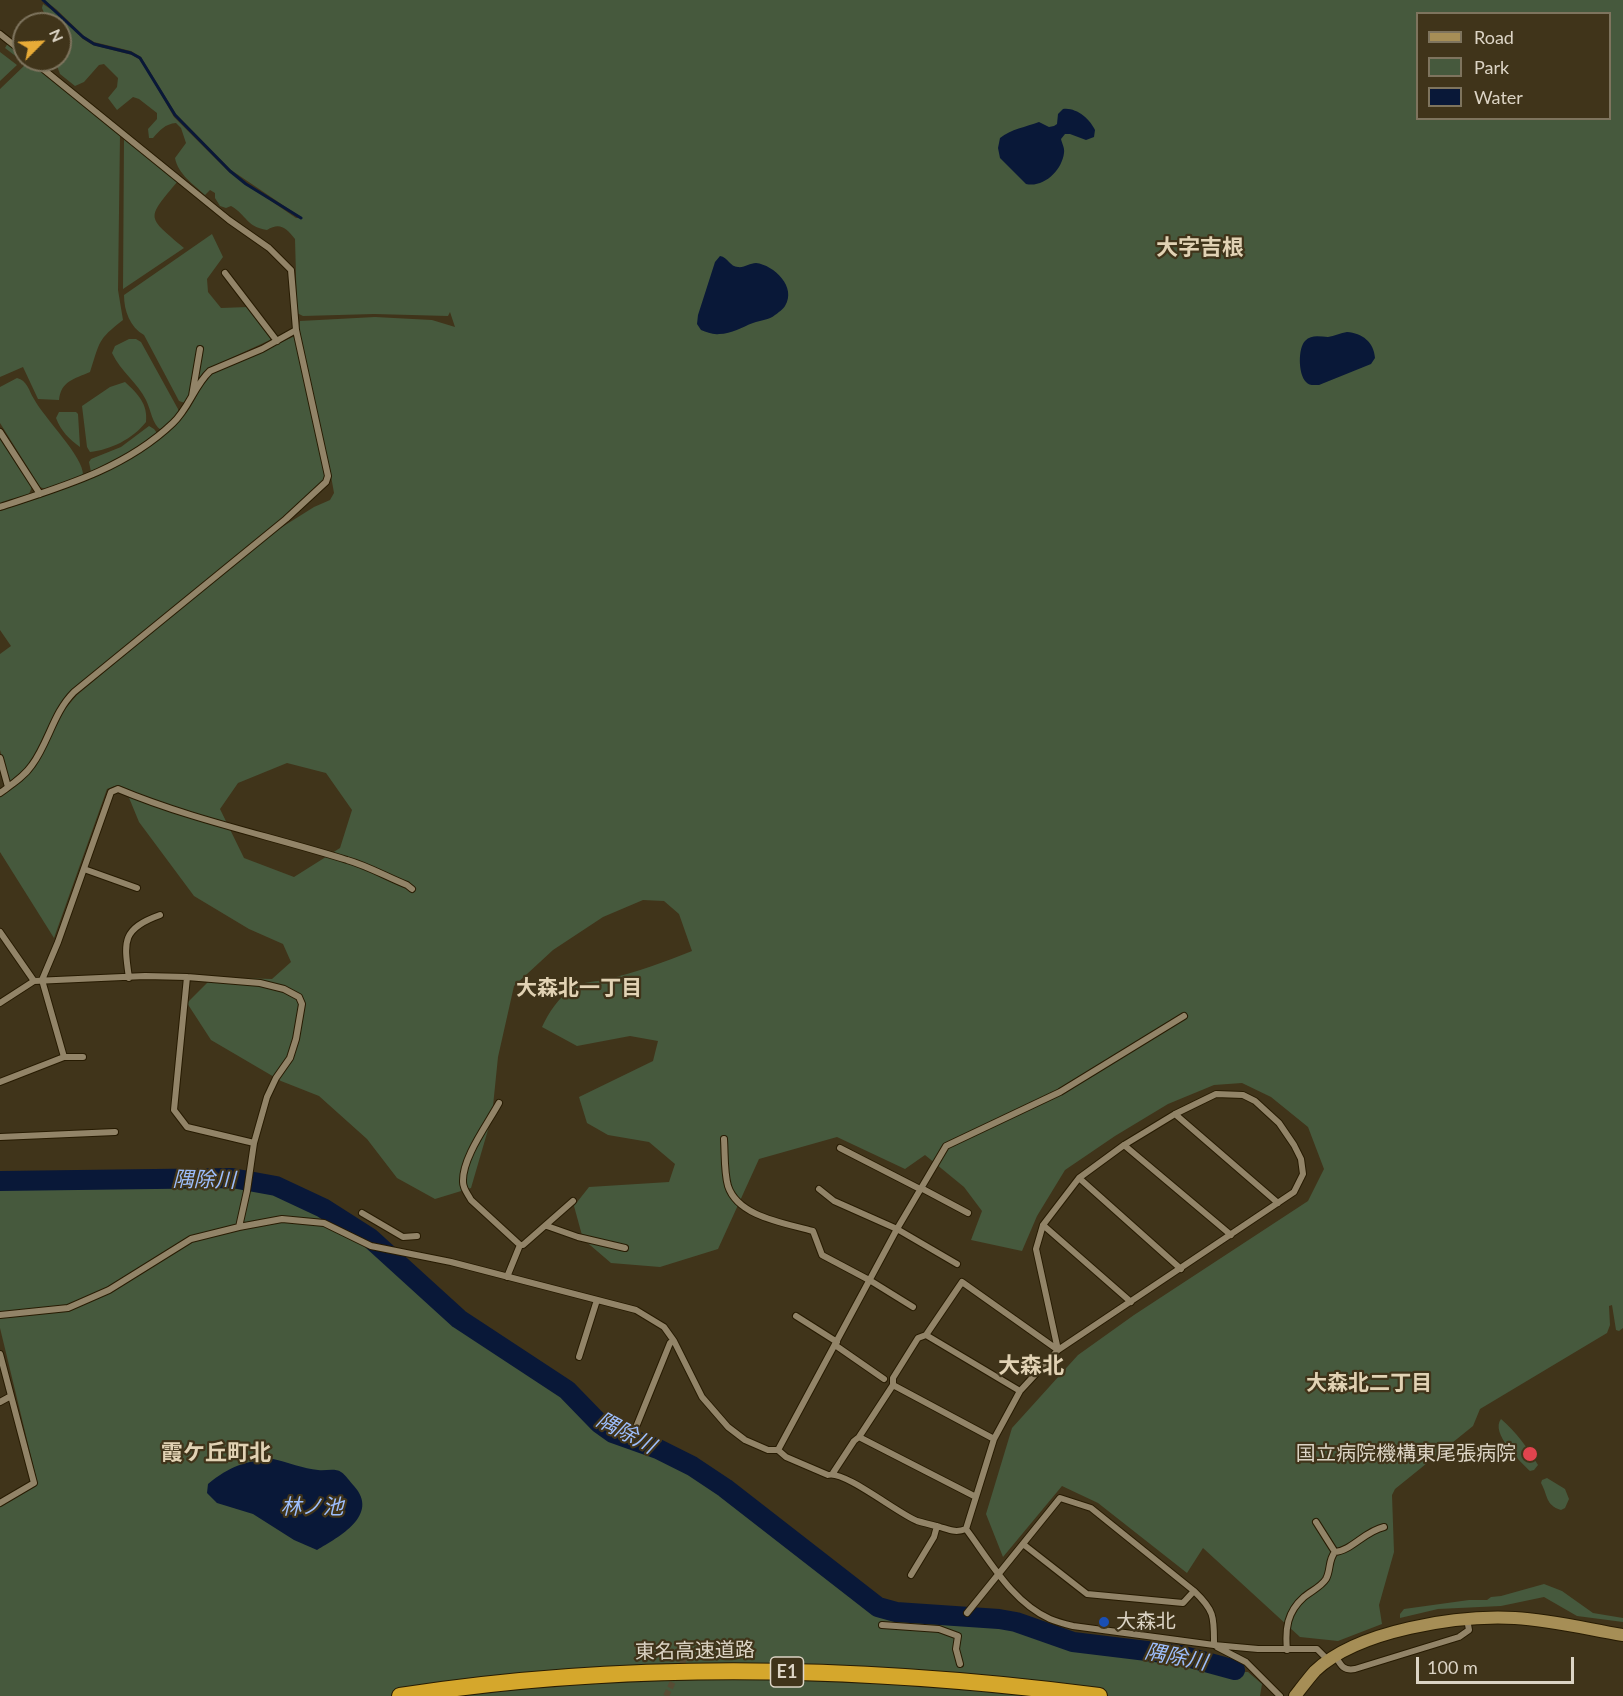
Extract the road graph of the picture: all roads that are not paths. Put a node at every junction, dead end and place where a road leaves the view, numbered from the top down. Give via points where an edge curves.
1 (0, 34) edge
2 (12, 44) edge
3 (47, 72) edge
4 (225, 273) dead end
5 (296, 330) junction
6 (277, 341) junction
7 (200, 349) dead end
8 (192, 397) junction
9 (0, 432) edge
10 (40, 494) junction
11 (0, 507) edge
12 (0, 758) edge
13 (8, 787) junction
14 (0, 793) edge
15 (84, 869) junction
16 (137, 888) dead end
17 (412, 889) dead end
18 (159, 915) dead end
19 (0, 932) edge
20 (188, 977) junction
21 (129, 978) junction
22 (38, 981) junction
23 (0, 1003) edge
24 (1184, 1016) dead end
25 (64, 1057) junction
26 (83, 1057) dead end
27 (0, 1082) edge
28 (499, 1103) dead end
29 (1175, 1114) junction
30 (115, 1132) dead end
31 (0, 1137) edge
32 (724, 1139) dead end
33 (254, 1143) junction
34 (1124, 1145) junction
35 (840, 1148) dead end
36 (1079, 1178) junction
37 (819, 1189) dead end
38 (921, 1189) junction
39 (573, 1201) dead end
40 (1278, 1203) junction
41 (362, 1213) dead end
42 (968, 1213) dead end
43 (1043, 1225) junction
44 (547, 1226) junction
45 (239, 1227) junction
46 (897, 1229) junction
47 (1231, 1235) junction
48 (417, 1236) dead end
49 (520, 1245) junction
50 (625, 1248) dead end
51 (957, 1264) dead end
52 (1181, 1269) junction
53 (507, 1277) junction
54 (871, 1281) junction
55 (597, 1300) junction
56 (1131, 1302) junction
57 (913, 1306) dead end
58 (0, 1315) edge
59 (796, 1316) dead end
60 (926, 1335) junction
61 (674, 1341) junction
62 (836, 1344) junction
63 (1058, 1350) junction
64 (0, 1354) edge
65 (579, 1357) dead end
66 (884, 1379) dead end
67 (892, 1385) junction
68 (1020, 1391) junction
69 (11, 1396) junction
70 (0, 1402) edge
71 (632, 1437) dead end
72 (859, 1437) junction
73 (994, 1439) junction
74 (778, 1450) junction
75 (833, 1473) junction
76 (976, 1497) junction
77 (0, 1503) edge
78 (1316, 1522) dead end
79 (937, 1526) junction
80 (1384, 1527) dead end
81 (966, 1529) junction
82 (1023, 1544) junction
83 (1335, 1552) junction
84 (999, 1572) junction
85 (911, 1575) dead end
86 (1194, 1591) junction
87 (967, 1612) dead end
88 (1466, 1619) junction
89 (882, 1625) dead end
90 (1623, 1635) edge
91 (1214, 1645) junction
92 (1287, 1650) junction
93 (1333, 1658) junction
94 (960, 1664) dead end
95 (406, 1695) edge
96 (1099, 1696) edge
97 (1280, 1696) edge
98 (1295, 1696) edge

1 - 2 street
3 - 5 street via 291,270
4 - 6 street
5 - 6 street
5 - 13 street via 328,476 326,482 74,692 64,702 34,763
6 - 8 street via 210,371
7 - 8 street
8 - 10 street via 174,423 131,455 84,479
9 - 10 street
10 - 11 street
12 - 13 street
13 - 14 street
15 - 16 street
15 - 17 street via 111,792 118,789 210,822 349,861
15 - 22 street
18 - 21 street via 135,927 126,941
19 - 22 street
20 - 21 street
20 - 33 street via 174,1110 187,1127
20 - 33 street via 260,983 299,997 302,1004 290,1058 276,1078
21 - 22 street
22 - 23 street
22 - 25 street
24 - 38 street via 1060,1092 946,1146
25 - 26 street
25 - 27 street
28 - 49 street via 467,1160 463,1181 471,1200
29 - 34 street
29 - 40 street
29 - 40 street via 1216,1094 1243,1095 1255,1101 1279,1124 1301,1159 1303,1174 1294,1192
30 - 31 street
32 - 54 street via 728,1185 741,1207 813,1231 822,1255
33 - 45 street
34 - 36 street
34 - 47 street
35 - 38 street
36 - 43 street
36 - 52 street
37 - 46 street via 834,1201
38 - 42 street
38 - 46 street
39 - 44 street
40 - 47 street
41 - 48 street via 403,1237
43 - 56 street
43 - 63 street via 1036,1249
44 - 49 street
44 - 50 street
45 - 53 street via 282,1219 324,1223 371,1246
45 - 58 street via 191,1239 109,1290 68,1308
46 - 51 street
46 - 54 street
47 - 52 street
49 - 53 street
52 - 56 street
53 - 55 street
54 - 57 street
54 - 62 street
55 - 61 street via 647,1315 664,1327
55 - 65 street
56 - 63 street
59 - 62 street
60 - 63 street via 962,1282
60 - 67 street via 918,1338
60 - 68 street
61 - 71 street
61 - 74 street via 702,1397 728,1427 745,1440
62 - 66 street
62 - 74 street
63 - 68 street
64 - 69 street
67 - 72 street
67 - 73 street
68 - 73 street
69 - 70 street
69 - 77 street via 34,1483
72 - 75 street
72 - 76 street
73 - 76 street
74 - 75 street via 828,1475
75 - 79 street via 848,1478 916,1520
76 - 81 street
78 - 83 street
79 - 81 street via 958,1532
79 - 85 street
80 - 83 street
81 - 84 street
82 - 84 street
82 - 86 street via 1087,1594 1183,1603
82 - 86 street via 1060,1498 1091,1508
83 - 92 street via 1324,1582 1301,1599 1287,1621
84 - 87 street
84 - 91 street via 1016,1595 1050,1619 1072,1626
86 - 91 street via 1206,1602 1214,1619
88 - 90 main road via 1532,1620
88 - 93 main road via 1387,1634
88 - 93 street via 1469,1630 1459,1637 1355,1669 1344,1669
89 - 94 street via 939,1629 958,1636
91 - 92 street
91 - 97 street via 1245,1662
92 - 93 street via 1317,1649
93 - 98 main road via 1316,1670
95 - 96 highway, 東名高速道路 / E1 via 609,1674 768,1671 936,1678

